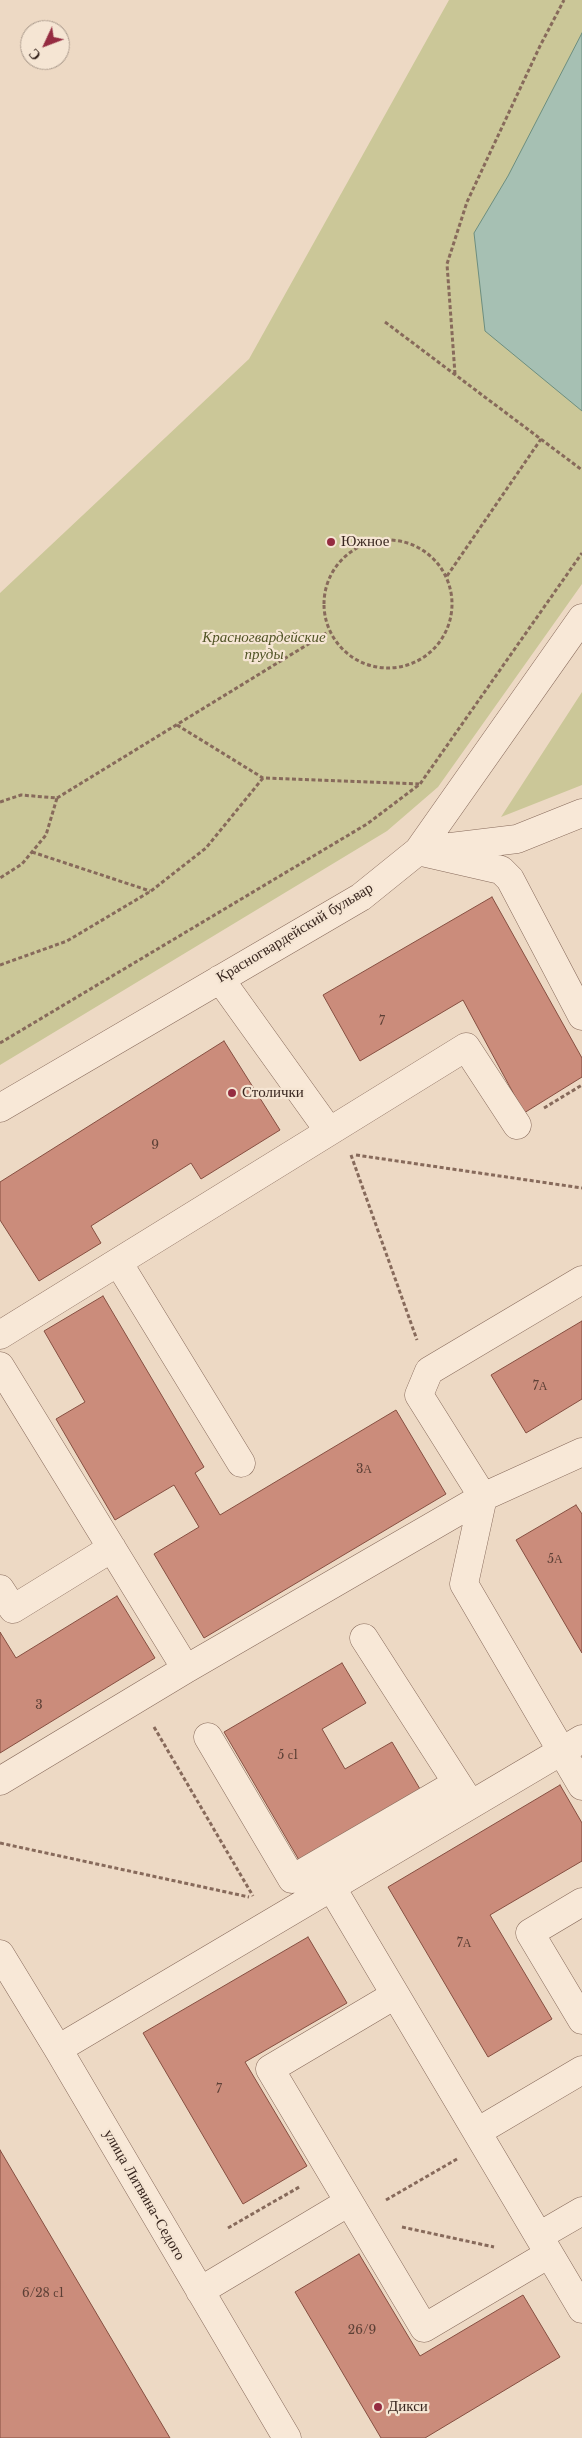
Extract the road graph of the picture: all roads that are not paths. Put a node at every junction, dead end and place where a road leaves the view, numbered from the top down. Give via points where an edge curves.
1 (582, 618) edge
2 (582, 813) edge
3 (418, 851) junction
4 (220, 979) junction
5 (582, 1016) edge
6 (0, 1108) edge
7 (517, 1125) road end
8 (329, 1131) junction
9 (118, 1262) junction
10 (582, 1280) edge
11 (0, 1334) edge
12 (0, 1366) edge
13 (582, 1452) edge
14 (241, 1463) dead end
15 (483, 1496) junction
16 (112, 1548) junction
17 (0, 1589) edge
18 (364, 1638) dead end
19 (186, 1669) junction
20 (208, 1738) dead end
21 (572, 1745) edge
22 (0, 1781) edge
23 (582, 1786) edge
24 (464, 1794) junction
25 (332, 1888) junction
26 (582, 1902) edge
27 (0, 1954) edge
28 (395, 1995) junction
29 (582, 2020) edge
30 (58, 2049) junction
31 (582, 2070) edge
32 (480, 2138) junction
33 (354, 2209) junction
34 (582, 2211) edge
35 (543, 2249) junction
36 (200, 2291) junction
37 (582, 2309) edge
38 (286, 2438) edge

1 - 3 street, Красногвардейский бульвар
2 - 3 street via 517,838
3 - 4 street, Красногвардейский бульвар via 360,897
3 - 5 street via 500,870 510,879
4 - 6 street, Красногвардейский бульвар
4 - 8 street
7 - 8 street via 466,1047
8 - 9 street
9 - 11 street
9 - 14 street
10 - 15 street via 429,1371 419,1395
12 - 16 street
13 - 15 street
15 - 19 street
15 - 21 street via 464,1584
16 - 17 street via 12,1609
16 - 19 street
18 - 24 street
19 - 22 street
20 - 24 street via 292,1879
21 - 23 street
21 - 24 street
24 - 25 street
25 - 28 street
25 - 30 street
26 - 29 street via 530,1933
27 - 30 street, улица Литвина-Седого
28 - 32 street
28 - 33 street via 270,2069
30 - 36 street, улица Литвина-Седого
31 - 32 street
32 - 35 street
33 - 35 street via 424,2328
33 - 36 street
34 - 35 street
35 - 37 street
36 - 38 street, улица Литвина-Седого

